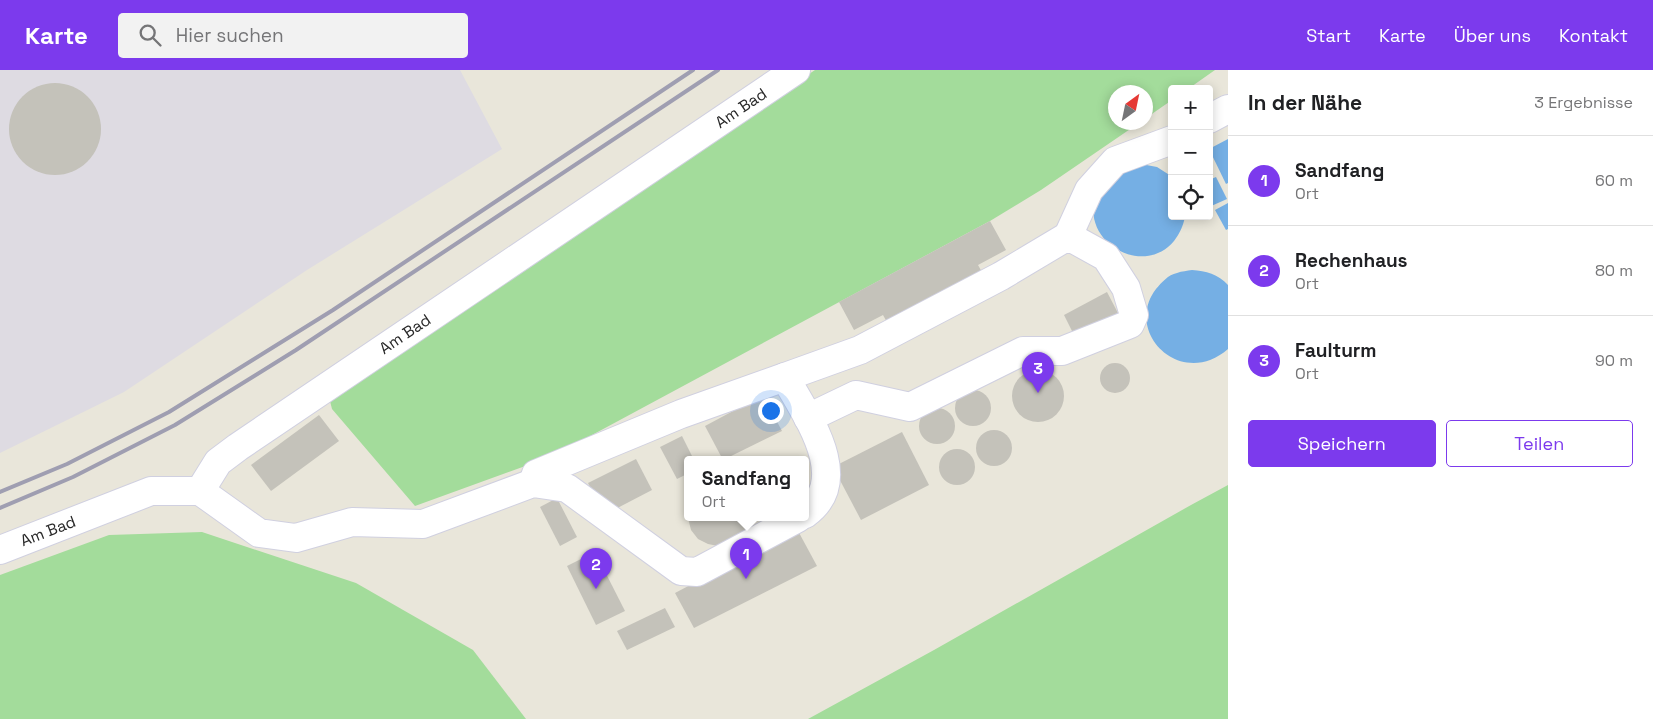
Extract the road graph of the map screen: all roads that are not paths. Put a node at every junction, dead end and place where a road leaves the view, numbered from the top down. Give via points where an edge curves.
1 (796, 70) edge
2 (1228, 109) edge
3 (1213, 117) edge
4 (1168, 141) edge
5 (1068, 236) junction
6 (784, 377) junction
7 (808, 418) junction
8 (533, 483) junction
9 (200, 491) junction
10 (809, 510) edge
11 (792, 521) edge
12 (0, 550) edge

1 - 9 lane, Am Bad via 238,447 218,462
2 - 3 lane
4 - 5 lane via 1115,161 1089,190
5 - 6 lane via 1001,276 860,350
5 - 7 lane via 1106,257 1126,288 1134,315 1130,324 1062,351 1023,350 910,407 856,395
6 - 7 lane
6 - 8 lane via 681,414 536,474
7 - 10 lane via 822,448 827,472 823,490
8 - 9 lane via 423,524 352,522 296,538 260,533
8 - 11 lane via 567,488 681,571 697,572
9 - 12 lane, Am Bad via 151,491

